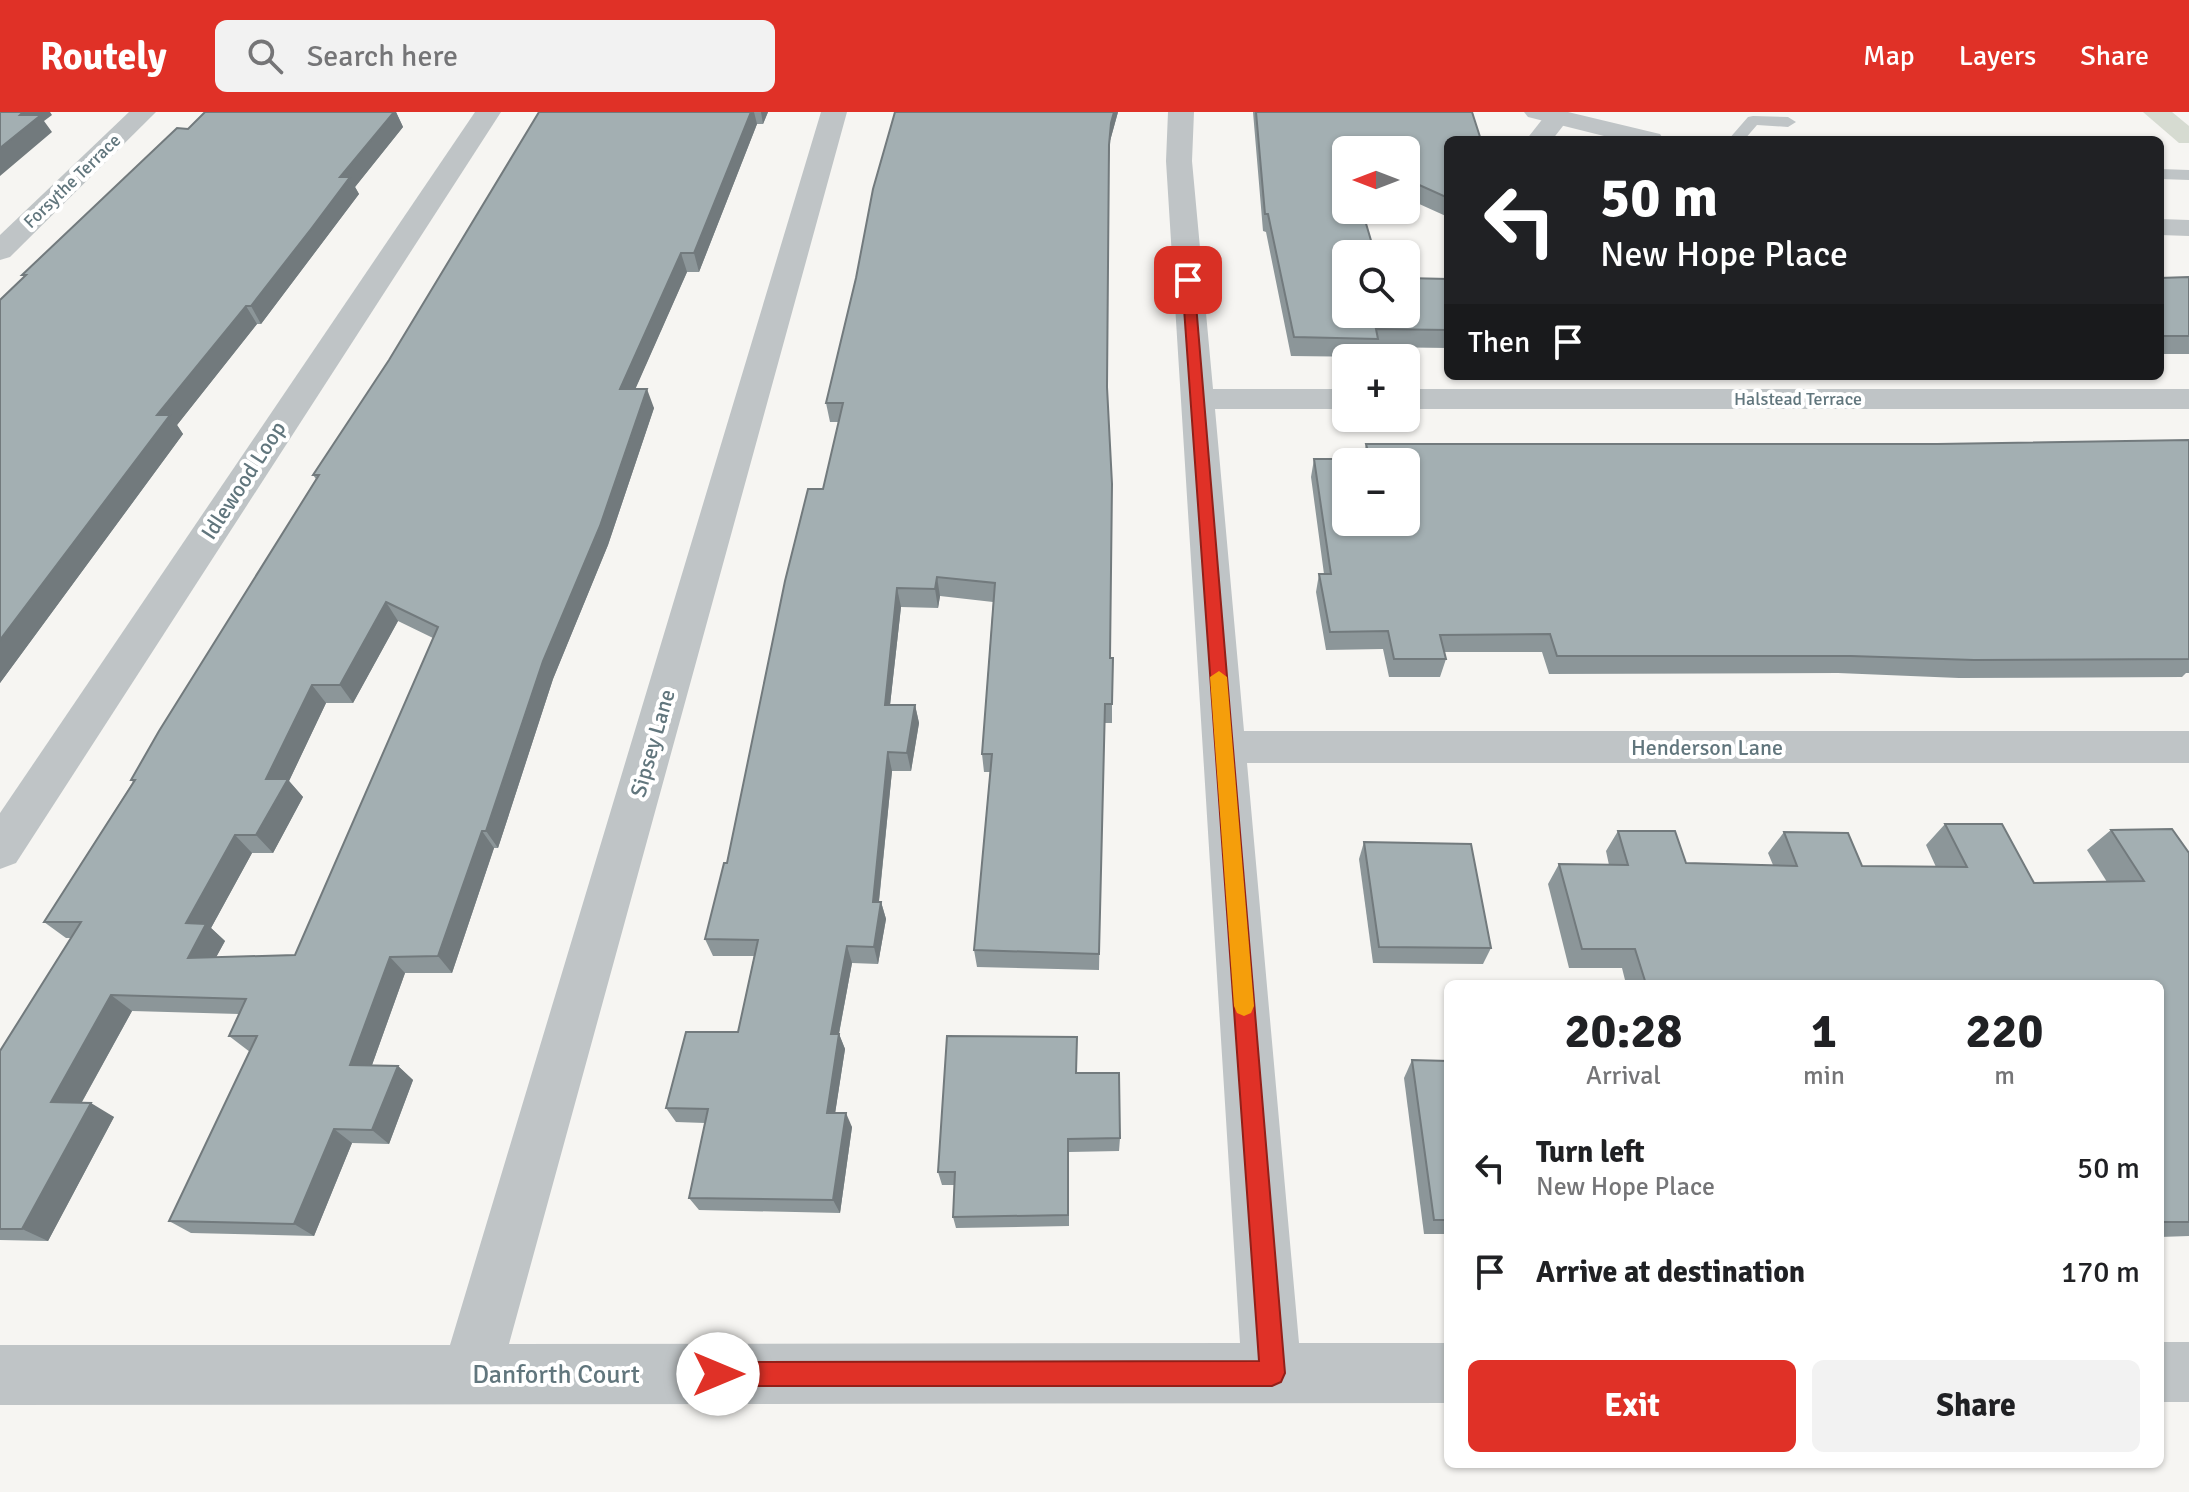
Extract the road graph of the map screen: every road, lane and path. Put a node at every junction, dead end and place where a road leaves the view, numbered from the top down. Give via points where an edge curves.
1 (143, 112) edge
2 (488, 112) edge
3 (834, 112) edge
4 (1181, 112) edge
5 (1547, 114) edge
6 (1788, 122) dead end
7 (1540, 136) edge
8 (1635, 136) edge
9 (1739, 136) edge
10 (2164, 174) edge
11 (2184, 175) edge
12 (2189, 189) edge
13 (2164, 227) edge
14 (2189, 228) edge
15 (0, 251) edge
16 (1197, 399) junction
17 (1332, 399) edge
18 (1420, 399) edge
19 (2189, 399) edge
20 (1224, 747) junction
21 (2189, 747) edge
22 (0, 850) edge
23 (2164, 1372) edge
24 (2189, 1372) edge
25 (1272, 1373) junction
26 (1444, 1373) edge
27 (471, 1374) junction
28 (0, 1375) edge

1 - 15 street, Forsythe Terrace
2 - 22 street, Idlewood Loop
3 - 27 street, Sipsey Lane
4 - 16 street via 1179,161
5 - 7 street
5 - 8 street
6 - 9 lane via 1753,120
10 - 11 lane
11 - 12 lane
13 - 14 street
16 - 17 street
16 - 20 street
18 - 19 street, Halstead Terrace
20 - 21 street, Henderson Lane
20 - 25 street
23 - 24 street
25 - 26 street, Danforth Court
25 - 27 street, Danforth Court
27 - 28 street, Danforth Court

